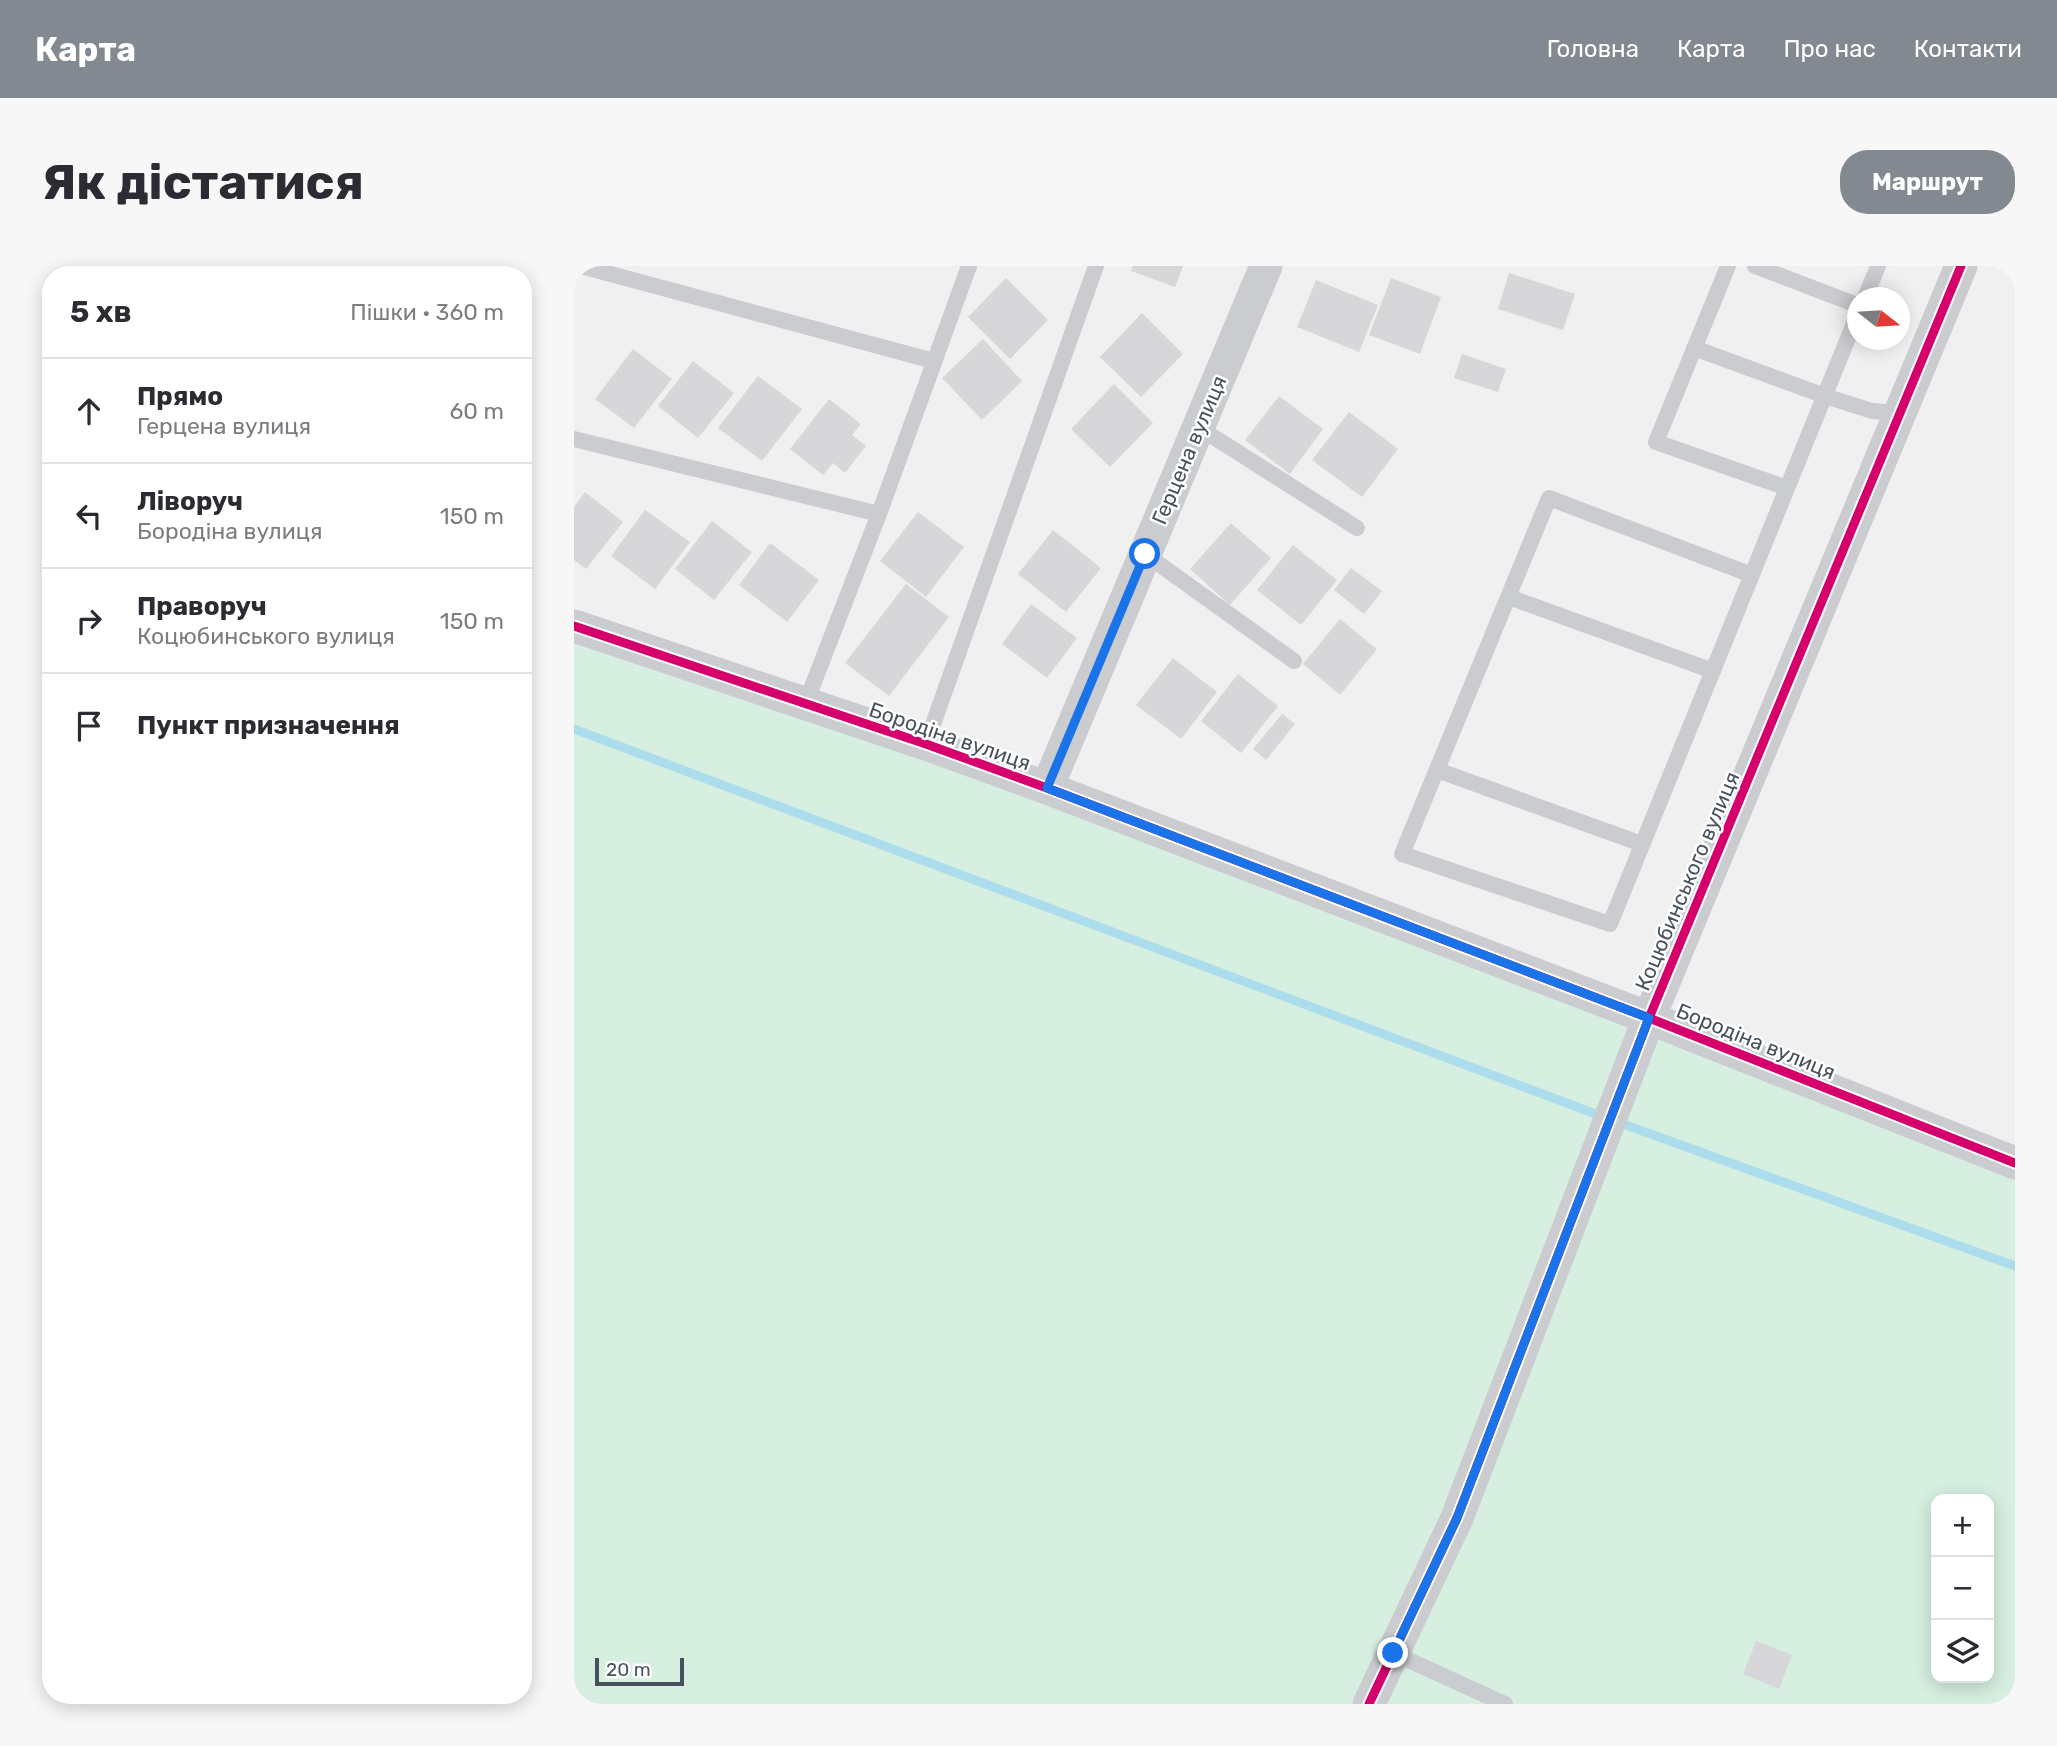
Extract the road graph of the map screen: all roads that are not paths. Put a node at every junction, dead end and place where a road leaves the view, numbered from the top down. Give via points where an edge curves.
1 (581, 266) edge
2 (969, 266) edge
3 (1096, 266) edge
4 (1266, 266) edge
5 (1728, 266) edge
6 (1755, 266) edge
7 (1878, 266) edge
8 (1961, 266) edge
9 (1869, 287) edge
10 (1847, 301) edge
11 (1847, 341) edge
12 (1695, 348) junction
13 (934, 361) junction
14 (1825, 396) junction
15 (1900, 413) junction
16 (1198, 427) junction
17 (574, 439) edge
18 (1787, 488) junction
19 (879, 514) junction
20 (1357, 528) dead end
21 (1145, 554) junction
22 (1752, 575) junction
23 (1508, 597) junction
24 (574, 626) edge
25 (1294, 661) dead end
26 (1713, 671) junction
27 (805, 705) junction
28 (926, 744) junction
29 (1437, 771) junction
30 (1047, 788) junction
31 (1642, 844) junction
32 (1649, 1018) junction
33 (2015, 1163) edge
34 (1393, 1653) junction
35 (1368, 1704) edge
36 (1506, 1704) edge

1 - 13 lane
2 - 13 lane
3 - 28 lane
4 - 16 street, Герцена вулиця
5 - 12 lane
6 - 10 lane
7 - 9 lane
8 - 15 street, Коцюбинського вулиця
11 - 14 lane
12 - 14 lane
12 - 18 lane via 1656,442
13 - 19 lane
14 - 15 lane via 1872,411
14 - 18 lane
15 - 32 street, Коцюбинського вулиця
16 - 20 lane
16 - 21 street, Герцена вулиця
17 - 19 lane
18 - 22 lane
19 - 27 lane
21 - 25 lane
21 - 30 street, Герцена вулиця
22 - 23 lane via 1549,498
22 - 26 lane
23 - 26 lane
23 - 29 lane
24 - 27 street, Бородіна вулиця
26 - 31 lane
27 - 28 street, Бородіна вулиця
28 - 30 street, Бородіна вулиця
29 - 31 lane
29 - 31 lane via 1402,854 1610,924
30 - 32 street, Бородіна вулиця
32 - 33 street, Бородіна вулиця
32 - 34 street, Коцюбинського вулиця via 1457,1518
34 - 35 street, Коцюбинського вулиця
34 - 36 lane

